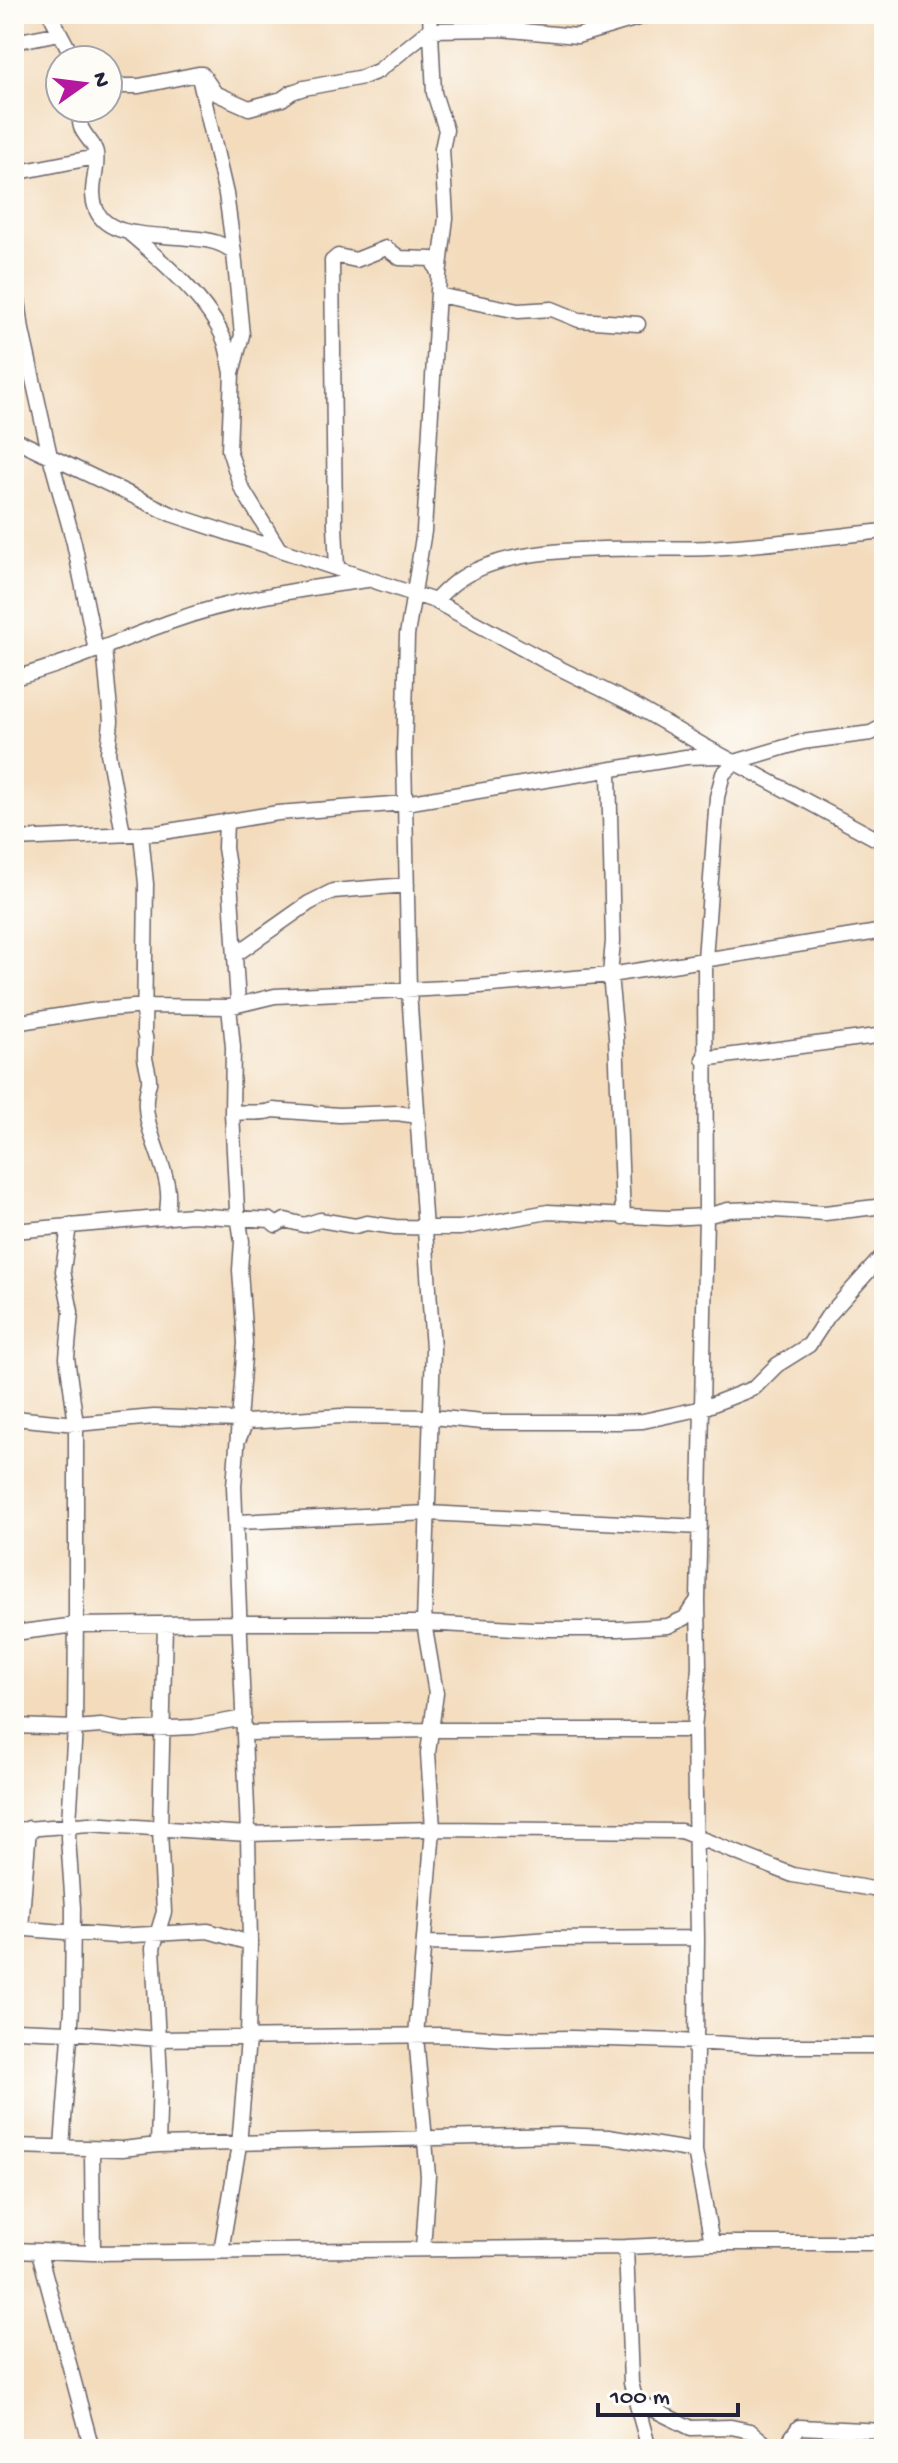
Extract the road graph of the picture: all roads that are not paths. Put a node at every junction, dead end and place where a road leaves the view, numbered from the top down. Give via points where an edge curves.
1 (50, 14) edge
2 (430, 14) edge
3 (651, 14) edge
4 (429, 30) junction
5 (60, 33) junction
6 (14, 42) edge
7 (64, 44) edge
8 (198, 74) junction
9 (124, 86) edge
10 (80, 124) edge
11 (96, 157) junction
12 (14, 173) edge
13 (127, 231) junction
14 (234, 253) junction
15 (14, 270) edge
16 (439, 275) junction
17 (438, 295) junction
18 (638, 324) dead end
19 (232, 373) junction
20 (14, 439) edge
21 (50, 456) junction
22 (884, 531) edge
23 (279, 549) junction
24 (337, 569) junction
25 (370, 579) junction
26 (413, 594) junction
27 (435, 601) junction
28 (100, 650) junction
29 (14, 678) edge
30 (880, 731) edge
31 (729, 759) junction
32 (609, 771) junction
33 (405, 803) junction
34 (226, 821) junction
35 (123, 833) junction
36 (141, 834) junction
37 (14, 839) edge
38 (884, 843) edge
39 (407, 885) junction
40 (884, 931) edge
41 (235, 955) junction
42 (705, 959) junction
43 (610, 975) junction
44 (409, 991) junction
45 (234, 1005) junction
46 (146, 1006) junction
47 (14, 1023) edge
48 (884, 1035) edge
49 (703, 1059) junction
50 (232, 1113) junction
51 (417, 1116) junction
52 (884, 1206) edge
53 (706, 1216) junction
54 (623, 1217) junction
55 (165, 1218) junction
56 (239, 1218) junction
57 (69, 1225) junction
58 (424, 1227) junction
59 (14, 1231) edge
60 (884, 1254) edge
61 (703, 1408) junction
62 (432, 1417) junction
63 (14, 1418) edge
64 (237, 1420) junction
65 (76, 1424) junction
66 (236, 1444) junction
67 (428, 1513) junction
68 (237, 1522) junction
69 (700, 1527) junction
70 (698, 1600) junction
71 (240, 1623) junction
72 (424, 1623) junction
73 (165, 1624) junction
74 (76, 1625) junction
75 (14, 1633) edge
76 (14, 1726) edge
77 (244, 1726) junction
78 (164, 1727) junction
79 (75, 1728) junction
80 (432, 1730) junction
81 (694, 1730) junction
82 (70, 1826) junction
83 (21, 1829) edge
84 (433, 1829) junction
85 (160, 1830) junction
86 (248, 1834) junction
87 (696, 1837) junction
88 (884, 1891) edge
89 (17, 1928) edge
90 (71, 1933) junction
91 (157, 1936) junction
92 (697, 1938) junction
93 (250, 1943) junction
94 (424, 1943) junction
95 (14, 2030) edge
96 (69, 2032) junction
97 (416, 2036) junction
98 (159, 2039) junction
99 (248, 2039) junction
100 (697, 2043) junction
101 (884, 2046) edge
102 (424, 2137) junction
103 (158, 2145) junction
104 (239, 2145) junction
105 (14, 2146) edge
106 (62, 2147) junction
107 (92, 2149) junction
108 (695, 2151) junction
109 (712, 2243) junction
110 (884, 2243) edge
111 (626, 2247) junction
112 (423, 2249) junction
113 (14, 2250) edge
114 (221, 2251) junction
115 (39, 2252) junction
116 (93, 2253) junction
117 (636, 2401) junction
118 (884, 2431) edge
119 (92, 2449) edge
120 (649, 2449) edge
121 (775, 2449) edge

1 - 5 street
2 - 4 street
3 - 4 street via 577,36
4 - 8 street via 378,71 292,92 263,106 249,108 215,93
4 - 16 street via 434,93 446,130 446,218
5 - 6 street
5 - 7 street
8 - 9 street
8 - 14 street
10 - 11 street
11 - 12 street
11 - 13 street via 96,209 107,223
13 - 14 street via 214,242
13 - 19 street via 166,265 216,324
14 - 19 street via 242,335
15 - 21 street
16 - 17 street
16 - 24 street via 432,259 400,258 384,248 356,260 338,256 332,261
17 - 18 street via 518,311 552,309 579,320
17 - 26 street via 424,531
19 - 23 street via 229,450 241,487
20 - 21 street
21 - 23 street via 171,514
21 - 28 street
22 - 27 street via 533,556 482,567
23 - 24 street
24 - 25 street
25 - 26 street
25 - 28 street via 202,612
26 - 27 street
26 - 33 street via 407,635
27 - 31 street
28 - 29 street
28 - 35 street via 111,721 108,753
30 - 31 street
31 - 32 street via 686,757
31 - 38 street
31 - 42 street via 717,797
32 - 33 street
32 - 43 street
33 - 34 street
33 - 39 street
34 - 36 street
34 - 41 street
35 - 36 street
35 - 37 street
36 - 46 street
39 - 41 street via 333,891
39 - 44 street
40 - 42 street
41 - 45 street
42 - 43 street
42 - 49 street
43 - 44 street
43 - 54 street
44 - 45 street via 275,996
44 - 51 street
45 - 46 street
45 - 50 street
46 - 47 street
46 - 55 street via 146,1109 166,1179
48 - 49 street
49 - 53 street
50 - 51 street
50 - 56 street
51 - 58 street
52 - 53 street via 825,1213 728,1210
53 - 54 street
53 - 61 street
54 - 58 street via 548,1212 460,1228
55 - 56 street
55 - 57 street
56 - 58 street via 276,1225 320,1220
56 - 64 street via 245,1343
57 - 59 street
57 - 65 street via 63,1271 71,1312 67,1358
58 - 62 street
60 - 61 street via 809,1345 754,1388
61 - 62 street via 643,1421 482,1422
61 - 69 street
62 - 66 street via 246,1422
62 - 67 street
63 - 65 street
64 - 65 street via 166,1417
64 - 66 street
65 - 74 street
66 - 68 street
67 - 68 street
67 - 69 street
67 - 72 street
68 - 71 street
69 - 70 street
70 - 72 street via 685,1618 668,1626 532,1629
70 - 81 street
71 - 72 street
71 - 73 street
71 - 77 street
72 - 80 street via 436,1693
73 - 74 street
73 - 78 street
74 - 75 street
74 - 79 street
76 - 79 street
77 - 78 street
77 - 80 street
77 - 86 street
78 - 79 street
78 - 85 street
79 - 82 street
80 - 81 street
80 - 84 street via 428,1782
81 - 87 street
82 - 83 street
82 - 85 street
82 - 90 street
83 - 89 street
84 - 86 street
84 - 87 street via 665,1830
84 - 94 street
85 - 86 street
85 - 91 street via 164,1912
86 - 93 street
87 - 88 street via 793,1875
87 - 92 street
89 - 90 street
90 - 91 street
90 - 96 street
91 - 93 street via 208,1931
91 - 98 street via 153,1948
92 - 94 street
92 - 100 street
93 - 99 street
94 - 97 street
95 - 96 street
96 - 98 street
96 - 106 street
97 - 99 street
97 - 100 street
97 - 102 street
98 - 99 street
98 - 103 street
99 - 104 street
100 - 101 street
100 - 108 street
102 - 104 street
102 - 108 street via 608,2137
102 - 112 street via 428,2176
103 - 104 street
103 - 107 street
104 - 114 street
105 - 106 street
106 - 107 street
107 - 116 street
108 - 109 street
109 - 110 street
109 - 111 street
111 - 112 street
111 - 117 street
112 - 114 street
113 - 115 street
114 - 116 street
115 - 116 street
115 - 119 street
117 - 120 street
117 - 121 street via 691,2428 750,2431
118 - 121 street via 799,2427 787,2444

